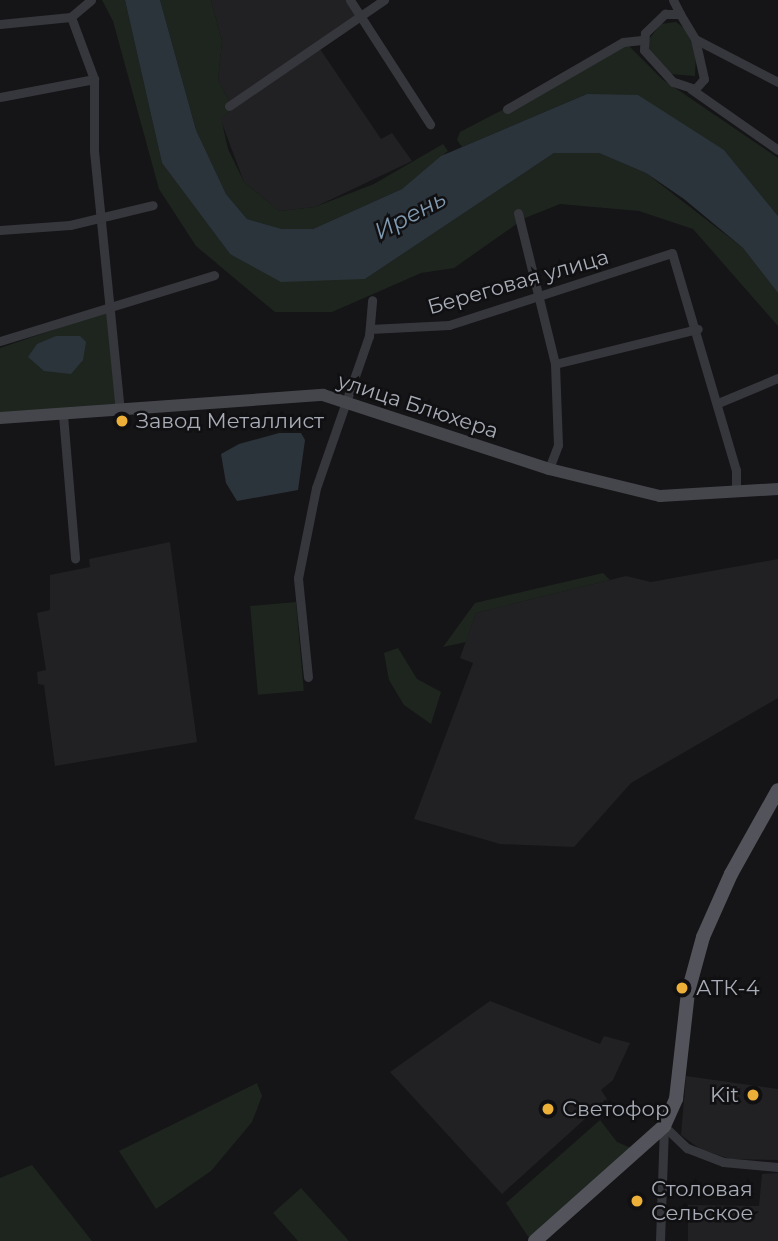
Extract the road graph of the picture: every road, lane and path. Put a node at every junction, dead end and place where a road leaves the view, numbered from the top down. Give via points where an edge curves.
1 (91, 0) edge
2 (349, 0) edge
3 (384, 0) edge
4 (671, 0) edge
5 (666, 14) junction
6 (680, 14) junction
7 (360, 16) junction
8 (71, 17) junction
9 (0, 24) edge
10 (695, 39) junction
11 (642, 40) junction
12 (94, 79) junction
13 (704, 79) junction
14 (778, 82) edge
15 (691, 89) junction
16 (0, 97) edge
17 (712, 101) junction
18 (229, 106) dead end
19 (507, 109) dead end
20 (430, 124) dead end
21 (778, 150) edge
22 (153, 205) dead end
23 (518, 213) dead end
24 (104, 215) junction
25 (0, 230) edge
26 (214, 275) dead end
27 (539, 298) junction
28 (372, 300) dead end
29 (113, 303) junction
30 (370, 329) junction
31 (698, 329) junction
32 (0, 341) edge
33 (555, 364) junction
34 (778, 378) edge
35 (349, 402) junction
36 (718, 403) junction
37 (120, 412) junction
38 (63, 415) junction
39 (0, 418) edge
40 (549, 469) junction
41 (778, 489) edge
42 (736, 492) junction
43 (75, 559) dead end
44 (308, 677) dead end
45 (778, 790) edge
46 (664, 1126) junction
47 (778, 1167) edge
48 (534, 1241) edge
49 (660, 1241) edge

1 - 8 street
2 - 7 street
3 - 7 street
4 - 5 street
4 - 6 street
5 - 6 street
5 - 11 street
6 - 10 street
7 - 18 street
7 - 20 street
8 - 9 street
8 - 12 street
10 - 13 street
10 - 14 street
11 - 15 street via 663,74
11 - 19 street via 623,42
12 - 16 street
12 - 24 street via 94,151
13 - 15 street
13 - 17 street
15 - 17 street
17 - 21 street
22 - 24 street
23 - 27 street
24 - 25 street via 70,225
24 - 29 street
26 - 29 street
27 - 30 street, Береговая улица via 449,325
27 - 31 street, Береговая улица via 672,253
27 - 33 street
28 - 30 street
29 - 32 street
29 - 37 street
30 - 35 street
31 - 33 street
31 - 36 street
33 - 40 street via 558,445
34 - 36 street
35 - 37 street, улица Блюхера via 291,394
35 - 40 street, улица Блюхера
35 - 44 street via 316,488 298,578
36 - 42 street via 736,470
37 - 38 street, улица Блюхера
38 - 39 street, улица Блюхера
38 - 43 street
40 - 42 street, улица Блюхера via 660,495
41 - 42 street, улица Блюхера
45 - 46 main road via 731,874 703,937 688,992 676,1099
46 - 47 street via 687,1148 723,1162
46 - 48 main road
46 - 49 street

